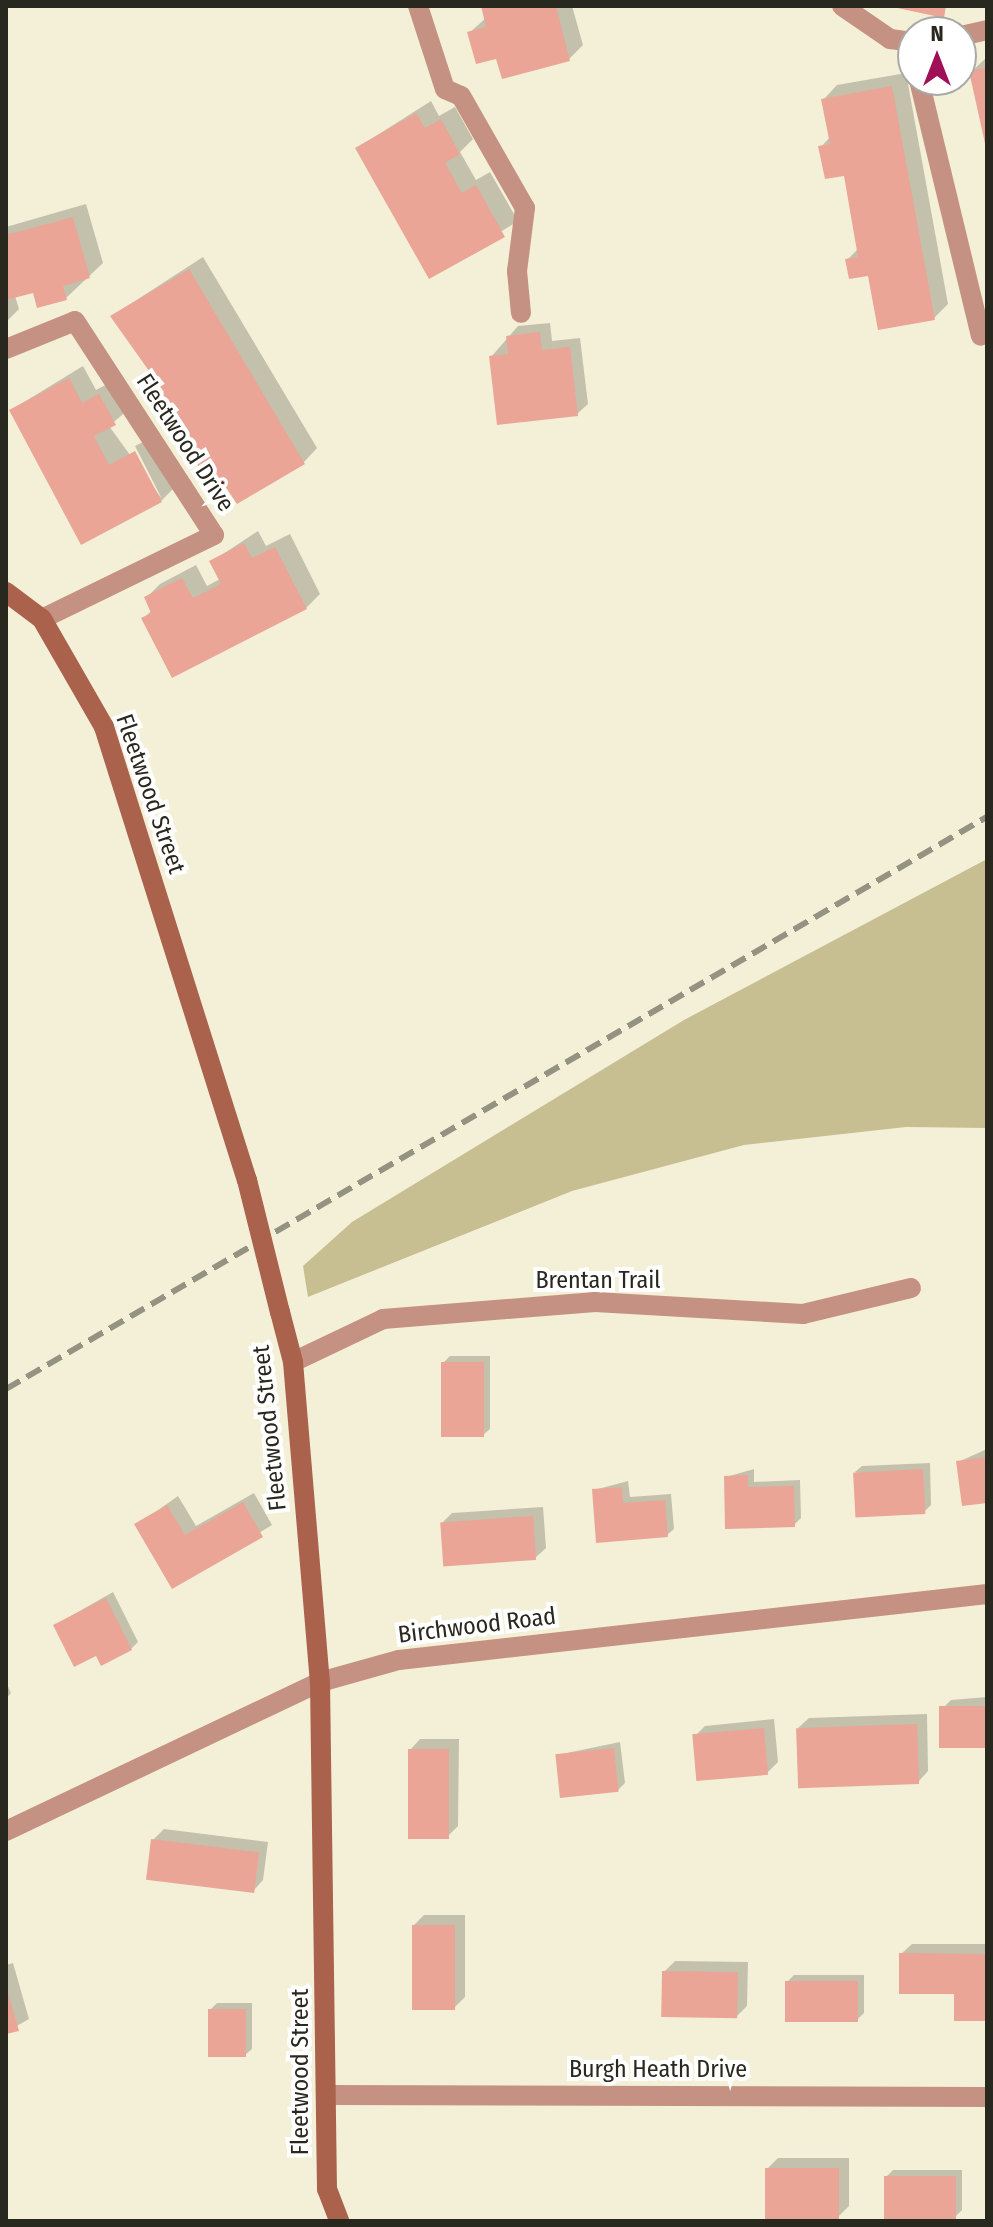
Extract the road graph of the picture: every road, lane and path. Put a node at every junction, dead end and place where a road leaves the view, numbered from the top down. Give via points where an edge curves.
1 (418, 6) edge
2 (842, 6) edge
3 (897, 40) edge
4 (923, 96) edge
5 (521, 313) dead end
6 (981, 336) dead end
7 (6, 349) edge
8 (6, 592) edge
9 (42, 619) junction
10 (911, 1288) dead end
11 (293, 1362) junction
12 (987, 1594) edge
13 (320, 1682) junction
14 (6, 1831) edge
15 (328, 2095) junction
16 (987, 2097) edge
17 (339, 2221) edge

1 - 5 street via 445,89 461,96 525,208 517,271
2 - 3 street
4 - 6 street
7 - 9 street, Fleetwood Drive via 75,321 214,535
8 - 9 street, Fleetwood Street
9 - 11 street, Fleetwood Street, bridge via 104,727 247,1180
10 - 11 street, Brentan Trail via 803,1314 595,1302 383,1319
11 - 13 street, Fleetwood Street
12 - 13 street, Birchwood Road via 399,1660
13 - 14 street, Birchwood Road
13 - 15 street, Fleetwood Street
15 - 16 street, Burgh Heath Drive
15 - 17 street, Fleetwood Street via 327,2189

